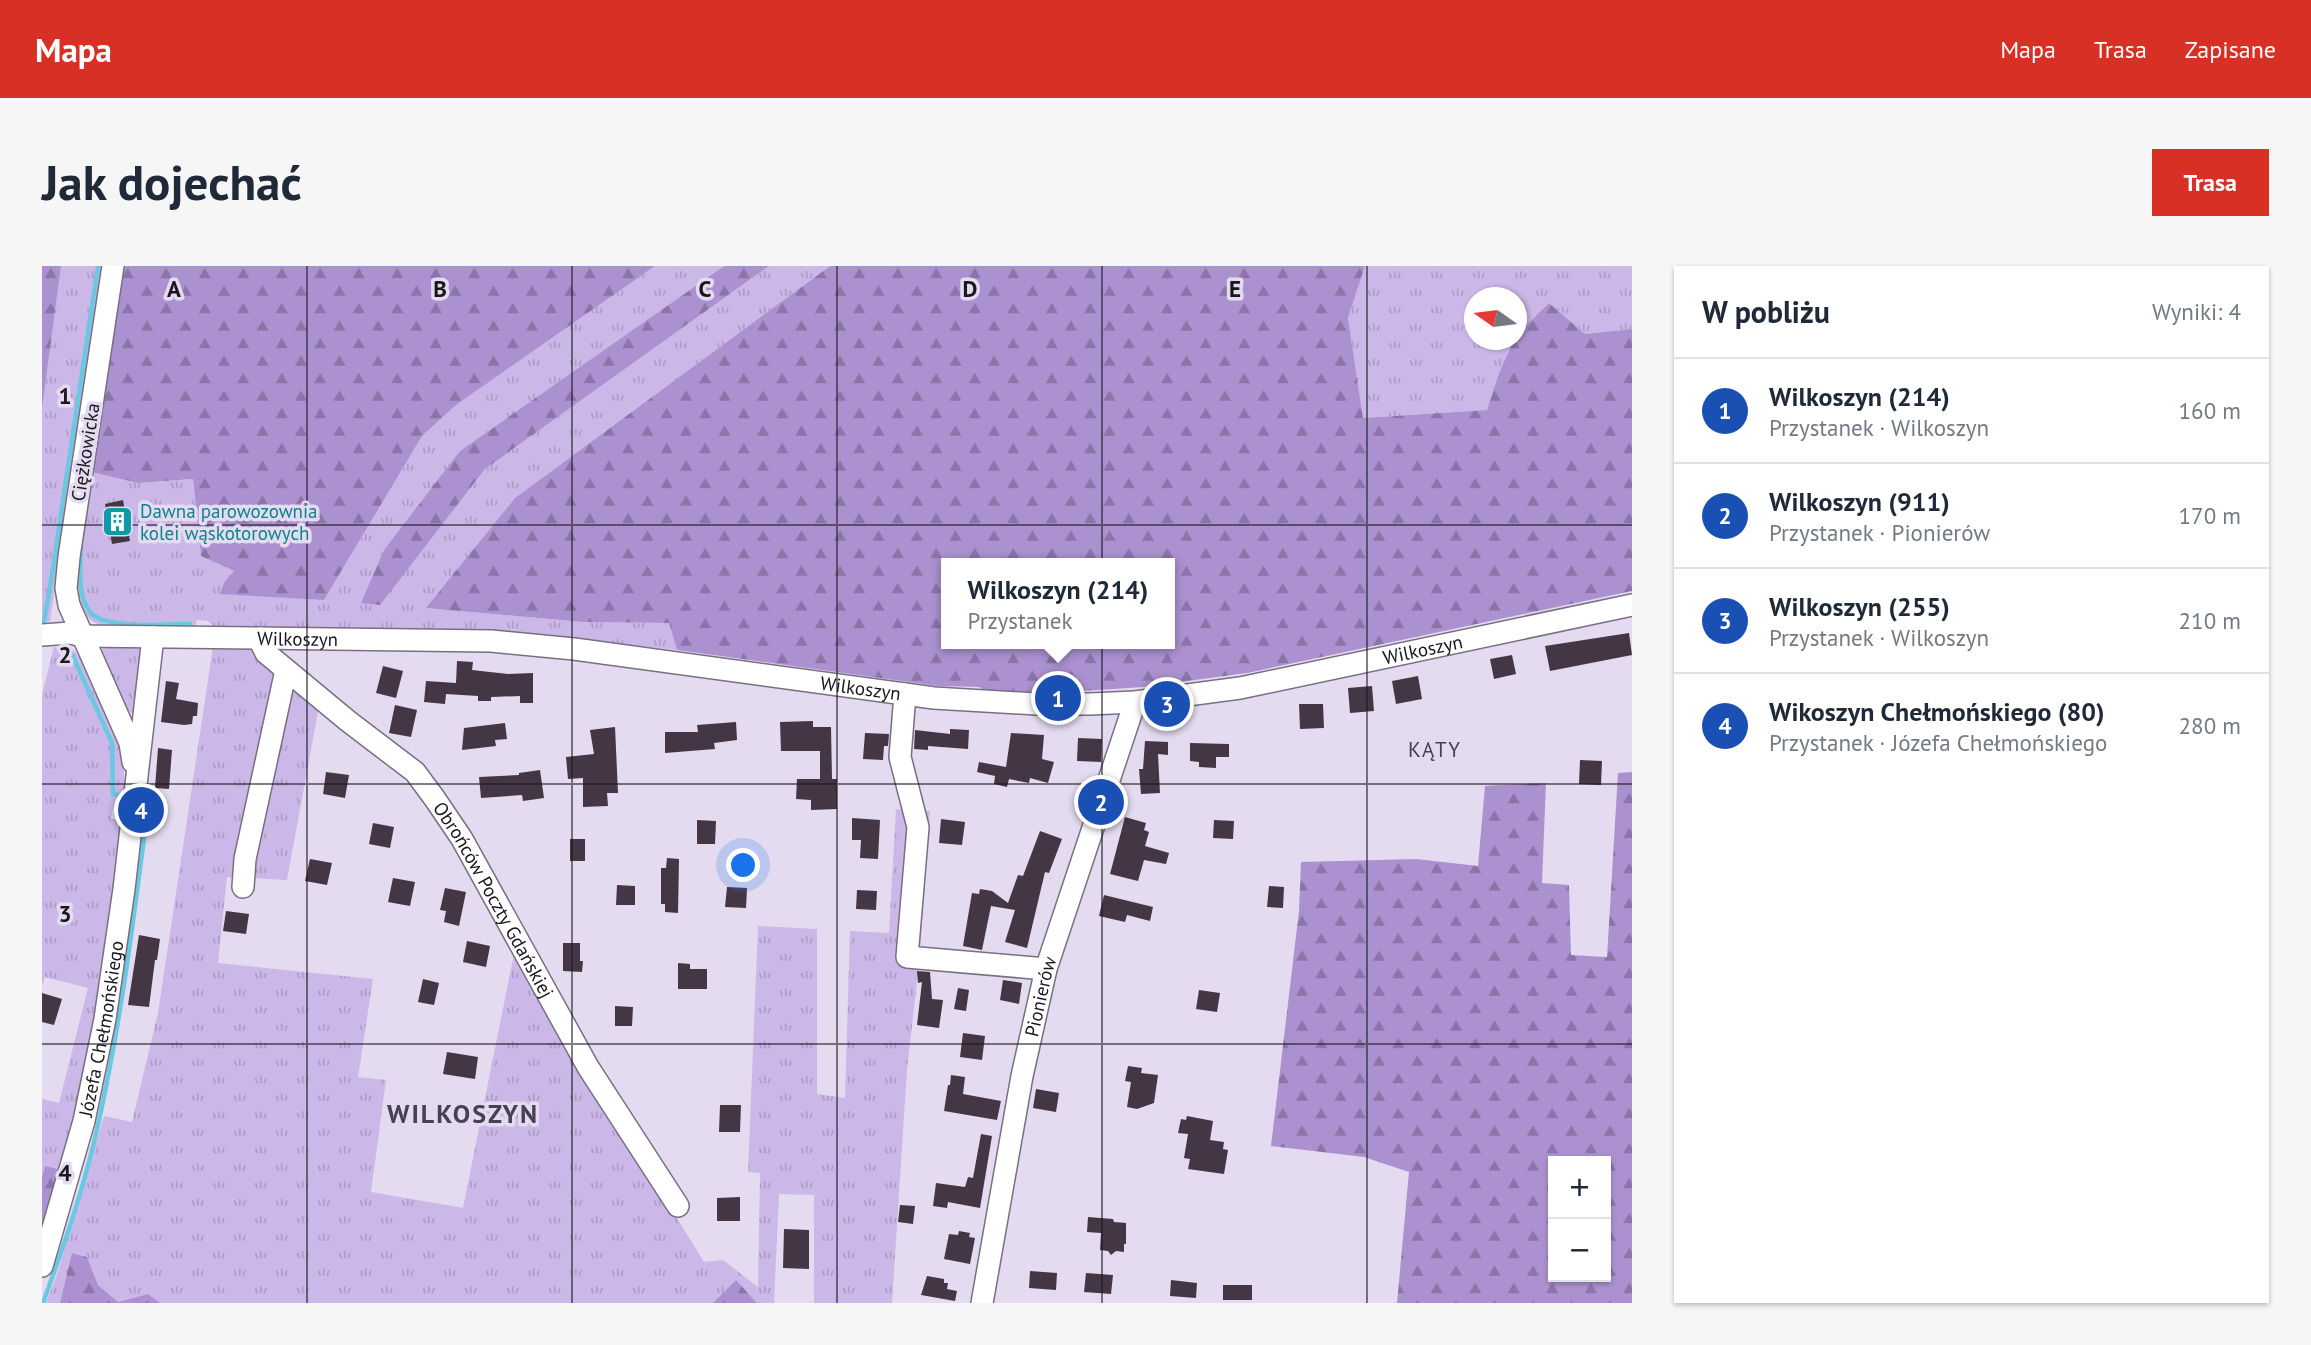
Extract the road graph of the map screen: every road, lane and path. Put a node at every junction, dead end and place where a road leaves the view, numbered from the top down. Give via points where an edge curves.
1 (113, 266) edge
2 (1632, 605) edge
3 (42, 635) edge
4 (83, 636) junction
5 (153, 637) junction
6 (261, 638) junction
7 (286, 670) junction
8 (905, 694) junction
9 (1135, 702) junction
10 (135, 785) junction
11 (243, 887) dead end
12 (1046, 969) junction
13 (678, 1206) dead end
14 (42, 1266) edge
15 (982, 1303) edge

1 - 4 street, Ciężkowicka via 66,588
2 - 9 street, Wilkoszyn via 1275,682
3 - 4 street, Wilkoszyn
4 - 5 street, Wilkoszyn
4 - 10 street, Józefa Chełmońskiego via 130,743
5 - 6 street, Wilkoszyn
5 - 10 street, Józefa Chełmońskiego
6 - 7 street, Obrońców Poczty Gdańskiej via 267,653
6 - 8 street, Wilkoszyn via 530,643
7 - 11 street
7 - 13 street, Obrońców Poczty Gdańskiej via 415,772 435,799 467,848 587,1067
8 - 9 street, Wilkoszyn via 1036,704
8 - 12 street via 900,757 918,827 908,957
9 - 12 street, Pionierów
10 - 14 street, Józefa Chełmońskiego via 106,1019 84,1121
12 - 15 street, Pionierów

